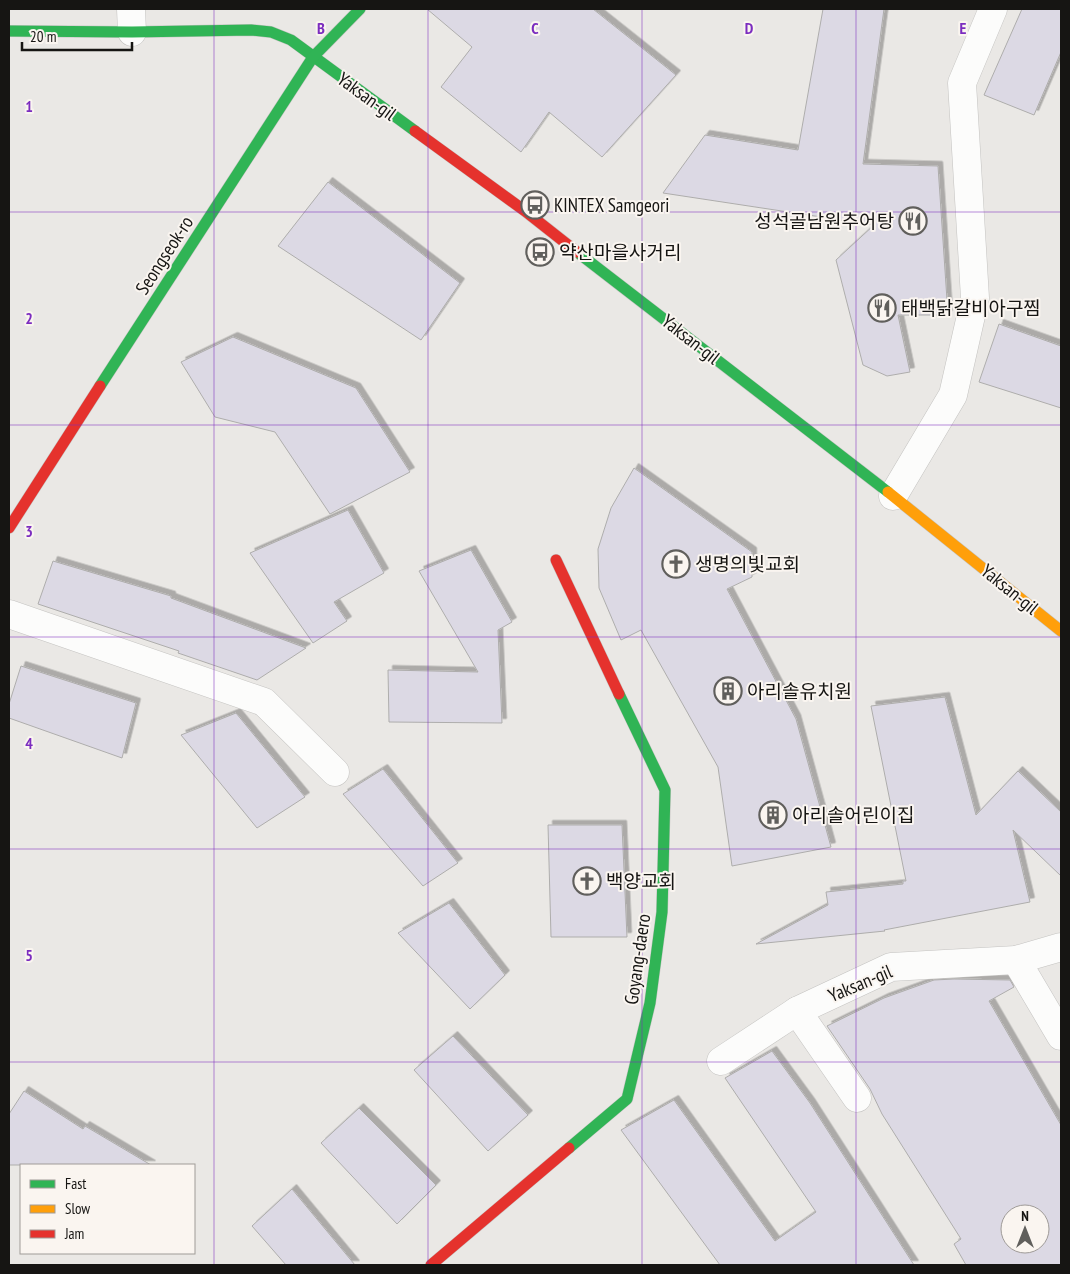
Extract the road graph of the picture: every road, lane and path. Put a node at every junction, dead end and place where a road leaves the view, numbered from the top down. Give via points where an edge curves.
1 (360, 9) edge
2 (993, 9) edge
3 (132, 20) edge
4 (9, 31) edge
5 (313, 57) junction
6 (893, 496) junction
7 (9, 528) edge
8 (556, 560) dead end
9 (9, 614) edge
10 (1061, 631) edge
11 (335, 772) dead end
12 (1061, 948) edge
13 (1016, 960) junction
14 (796, 1011) junction
15 (1061, 1036) edge
16 (720, 1060) dead end
17 (857, 1098) dead end
18 (430, 1265) edge

1 - 5 street, Seongseok-ro
2 - 6 street via 962,83 975,298 952,395
3 - 4 street, Yaksan-gil
3 - 5 street, Yaksan-gil via 268,31 288,38
5 - 6 street, Yaksan-gil via 525,211
5 - 7 street, Seongseok-ro
6 - 10 street, Yaksan-gil
8 - 18 street, Goyang-daero via 665,790 662,912 650,1003 626,1099
9 - 11 street via 264,702
12 - 13 street, Yaksan-gil
13 - 14 street, Yaksan-gil via 892,967
13 - 15 street
14 - 16 street, Yaksan-gil
14 - 17 street

